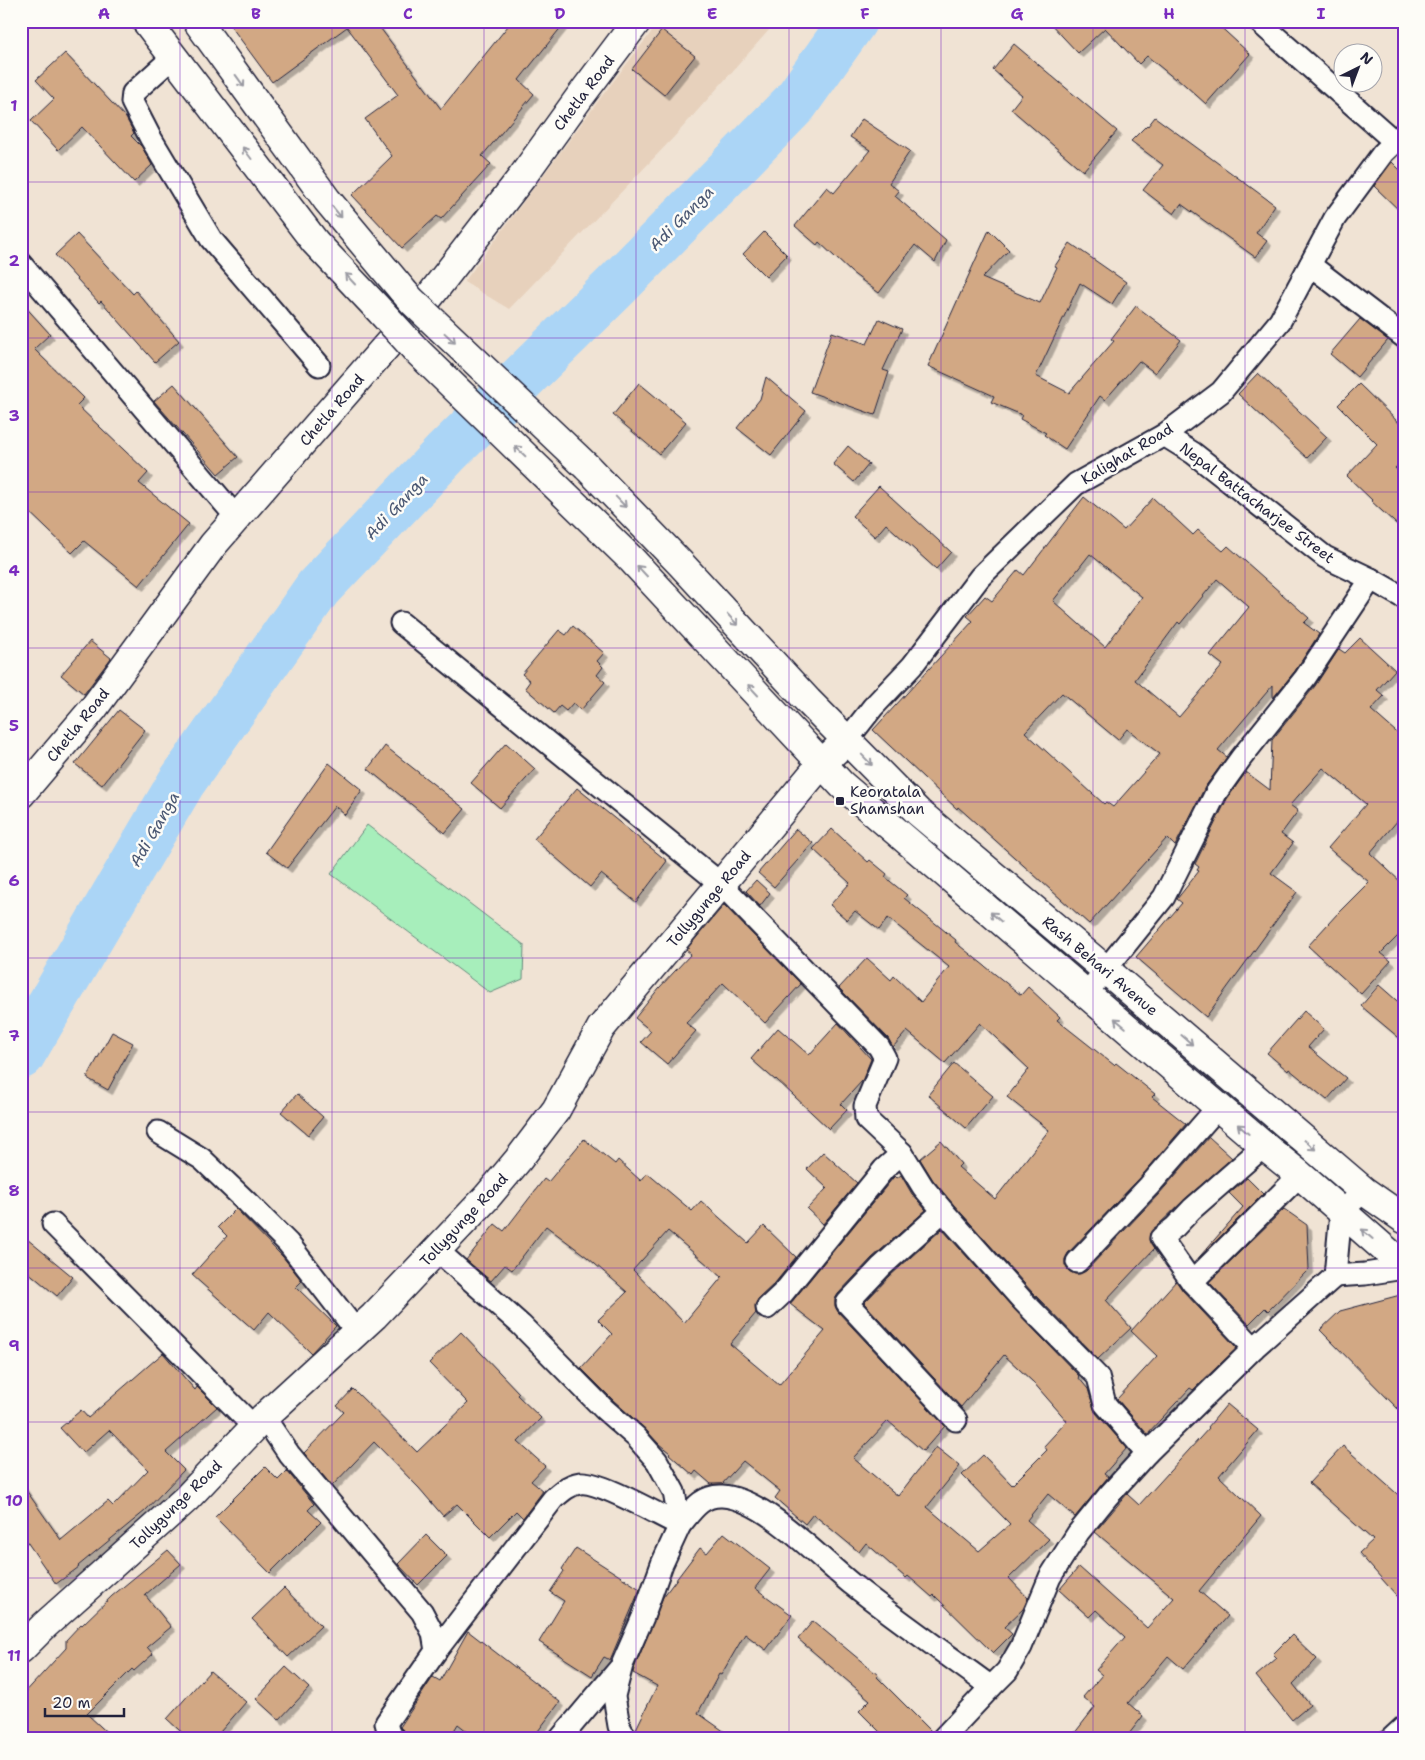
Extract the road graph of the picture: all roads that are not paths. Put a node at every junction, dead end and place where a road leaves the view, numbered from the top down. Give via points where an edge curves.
1 (146, 21) edge
2 (196, 21) edge
3 (637, 21) edge
4 (1258, 21) edge
5 (173, 57) junction
6 (1399, 137) edge
7 (21, 264) edge
8 (1310, 265) junction
9 (1404, 337) edge
10 (319, 365) dead end
11 (1164, 435) junction
12 (237, 518) junction
13 (1371, 578) junction
14 (1404, 598) edge
15 (401, 623) dead end
16 (847, 740) junction
17 (822, 763) junction
18 (21, 794) edge
19 (721, 884) junction
20 (1106, 970) junction
21 (1086, 994) junction
22 (1218, 1107) junction
23 (158, 1132) dead end
24 (1264, 1146) junction
25 (902, 1153) junction
26 (1300, 1175) junction
27 (1364, 1191) junction
28 (943, 1211) junction
29 (1341, 1212) junction
30 (1403, 1218) edge
31 (53, 1224) dead end
32 (437, 1250) junction
33 (1077, 1262) dead end
34 (1404, 1267) edge
35 (1335, 1276) junction
36 (1192, 1282) junction
37 (766, 1308) dead end
38 (357, 1332) junction
39 (1254, 1348) junction
40 (956, 1420) dead end
41 (259, 1422) junction
42 (1147, 1453) junction
43 (680, 1525) junction
44 (21, 1649) edge
45 (436, 1651) junction
46 (622, 1665) junction
47 (991, 1687) junction
48 (1404, 1727) edge
49 (395, 1739) edge
50 (560, 1739) edge
51 (626, 1739) edge
52 (942, 1739) edge
53 (1392, 1739) edge

1 - 5 main road
2 -> 16 main road, Rash Behari Avenue, bridge via 327,200 412,301 587,467
3 - 12 main road, Chetla Road via 430,296
4 - 6 street
5 - 10 street via 133,93 132,102 211,239
17 -> 5 main road, bridge via 631,559 416,350 315,242
6 - 8 street, Kalighat Road via 1383,153 1335,218
7 - 12 street
8 - 9 street
8 - 11 street, Kalighat Road via 1280,321 1221,392
11 - 13 street, Nepal Battacharjee Street via 1193,453 1326,557
11 - 16 street, Kalighat Road via 1076,484 980,577 912,666
12 - 18 main road, Chetla Road via 213,545 93,708
13 - 14 street, Nepal Battacharjee Street
13 - 20 street via 1305,678 1216,793 1164,898
15 - 19 street
16 - 17 main road, Tollygunge Road
16 -> 20 main road, Rash Behari Avenue via 918,812
17 - 19 main road, Tollygunge Road
21 -> 17 main road via 842,785
19 - 25 street via 879,1047 885,1058 865,1106 866,1119
19 - 32 main road, Tollygunge Road via 601,1028 556,1110 518,1160
20 - 21 street
20 -> 27 main road, Rash Behari Avenue
22 -> 21 main road
24 -> 22 main road
22 - 33 street
23 - 38 street via 202,1159 288,1243
24 - 26 main road
24 - 36 street via 1161,1238
25 - 28 street
25 - 37 street via 884,1169 784,1292
26 - 29 main road
26 - 36 street
27 - 29 street
27 - 30 main road, Rash Behari Avenue
28 - 40 street via 847,1303
28 - 42 street via 1023,1301 1098,1377 1105,1404
34 -> 29 main road
29 - 35 street
31 - 41 street
32 - 38 main road, Tollygunge Road
32 - 43 street via 521,1326 652,1455 674,1492
34 - 35 street
35 - 39 street
36 - 39 street
38 - 41 main road, Tollygunge Road
39 - 42 street
41 - 44 main road, Tollygunge Road via 186,1500
41 - 45 street via 422,1612 433,1633
42 - 47 street via 1078,1533 1050,1576 1014,1660
43 - 45 street via 601,1487 581,1483 567,1487 552,1499
43 - 46 street
43 - 47 street via 700,1502 721,1496 740,1500 767,1514 853,1585
45 - 49 street via 386,1723 389,1734
46 - 50 street
46 - 51 street via 614,1696 619,1726
47 - 52 street
48 - 53 street

